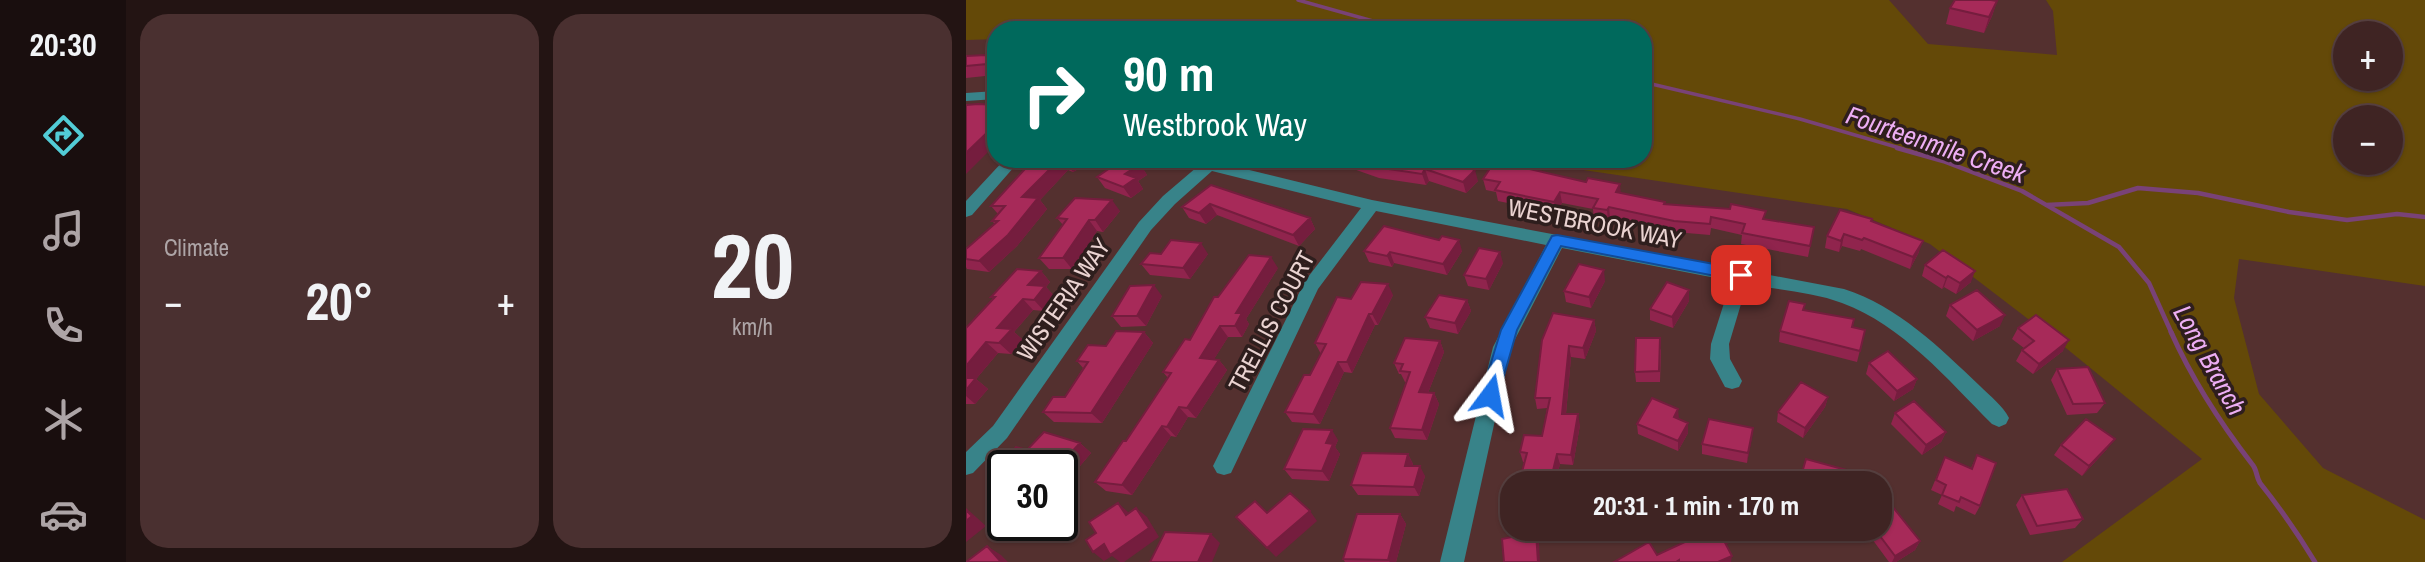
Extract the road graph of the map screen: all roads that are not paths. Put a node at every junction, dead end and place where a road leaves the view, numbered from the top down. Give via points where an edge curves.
1 (987, 96) edge
2 (966, 97) edge
3 (1006, 168) edge
4 (1206, 168) edge
5 (1211, 168) edge
6 (1371, 205) junction
7 (966, 211) edge
8 (1557, 240) junction
9 (1741, 275) junction
10 (1732, 381) dead end
11 (1999, 418) dead end
12 (966, 466) edge
13 (1224, 466) dead end
14 (1452, 562) edge

1 - 2 street
3 - 7 street
4 - 12 street, WISTERIA WAY via 1145,226 1000,432
5 - 6 street, WESTBROOK WAY
6 - 8 street, WESTBROOK WAY
6 - 13 street, TRELLIS COURT via 1311,286
8 - 9 street, WESTBROOK WAY
8 - 14 street via 1502,347
9 - 10 street via 1720,344 1720,359
9 - 11 street, WESTBROOK WAY via 1825,291 1871,307 1910,334

